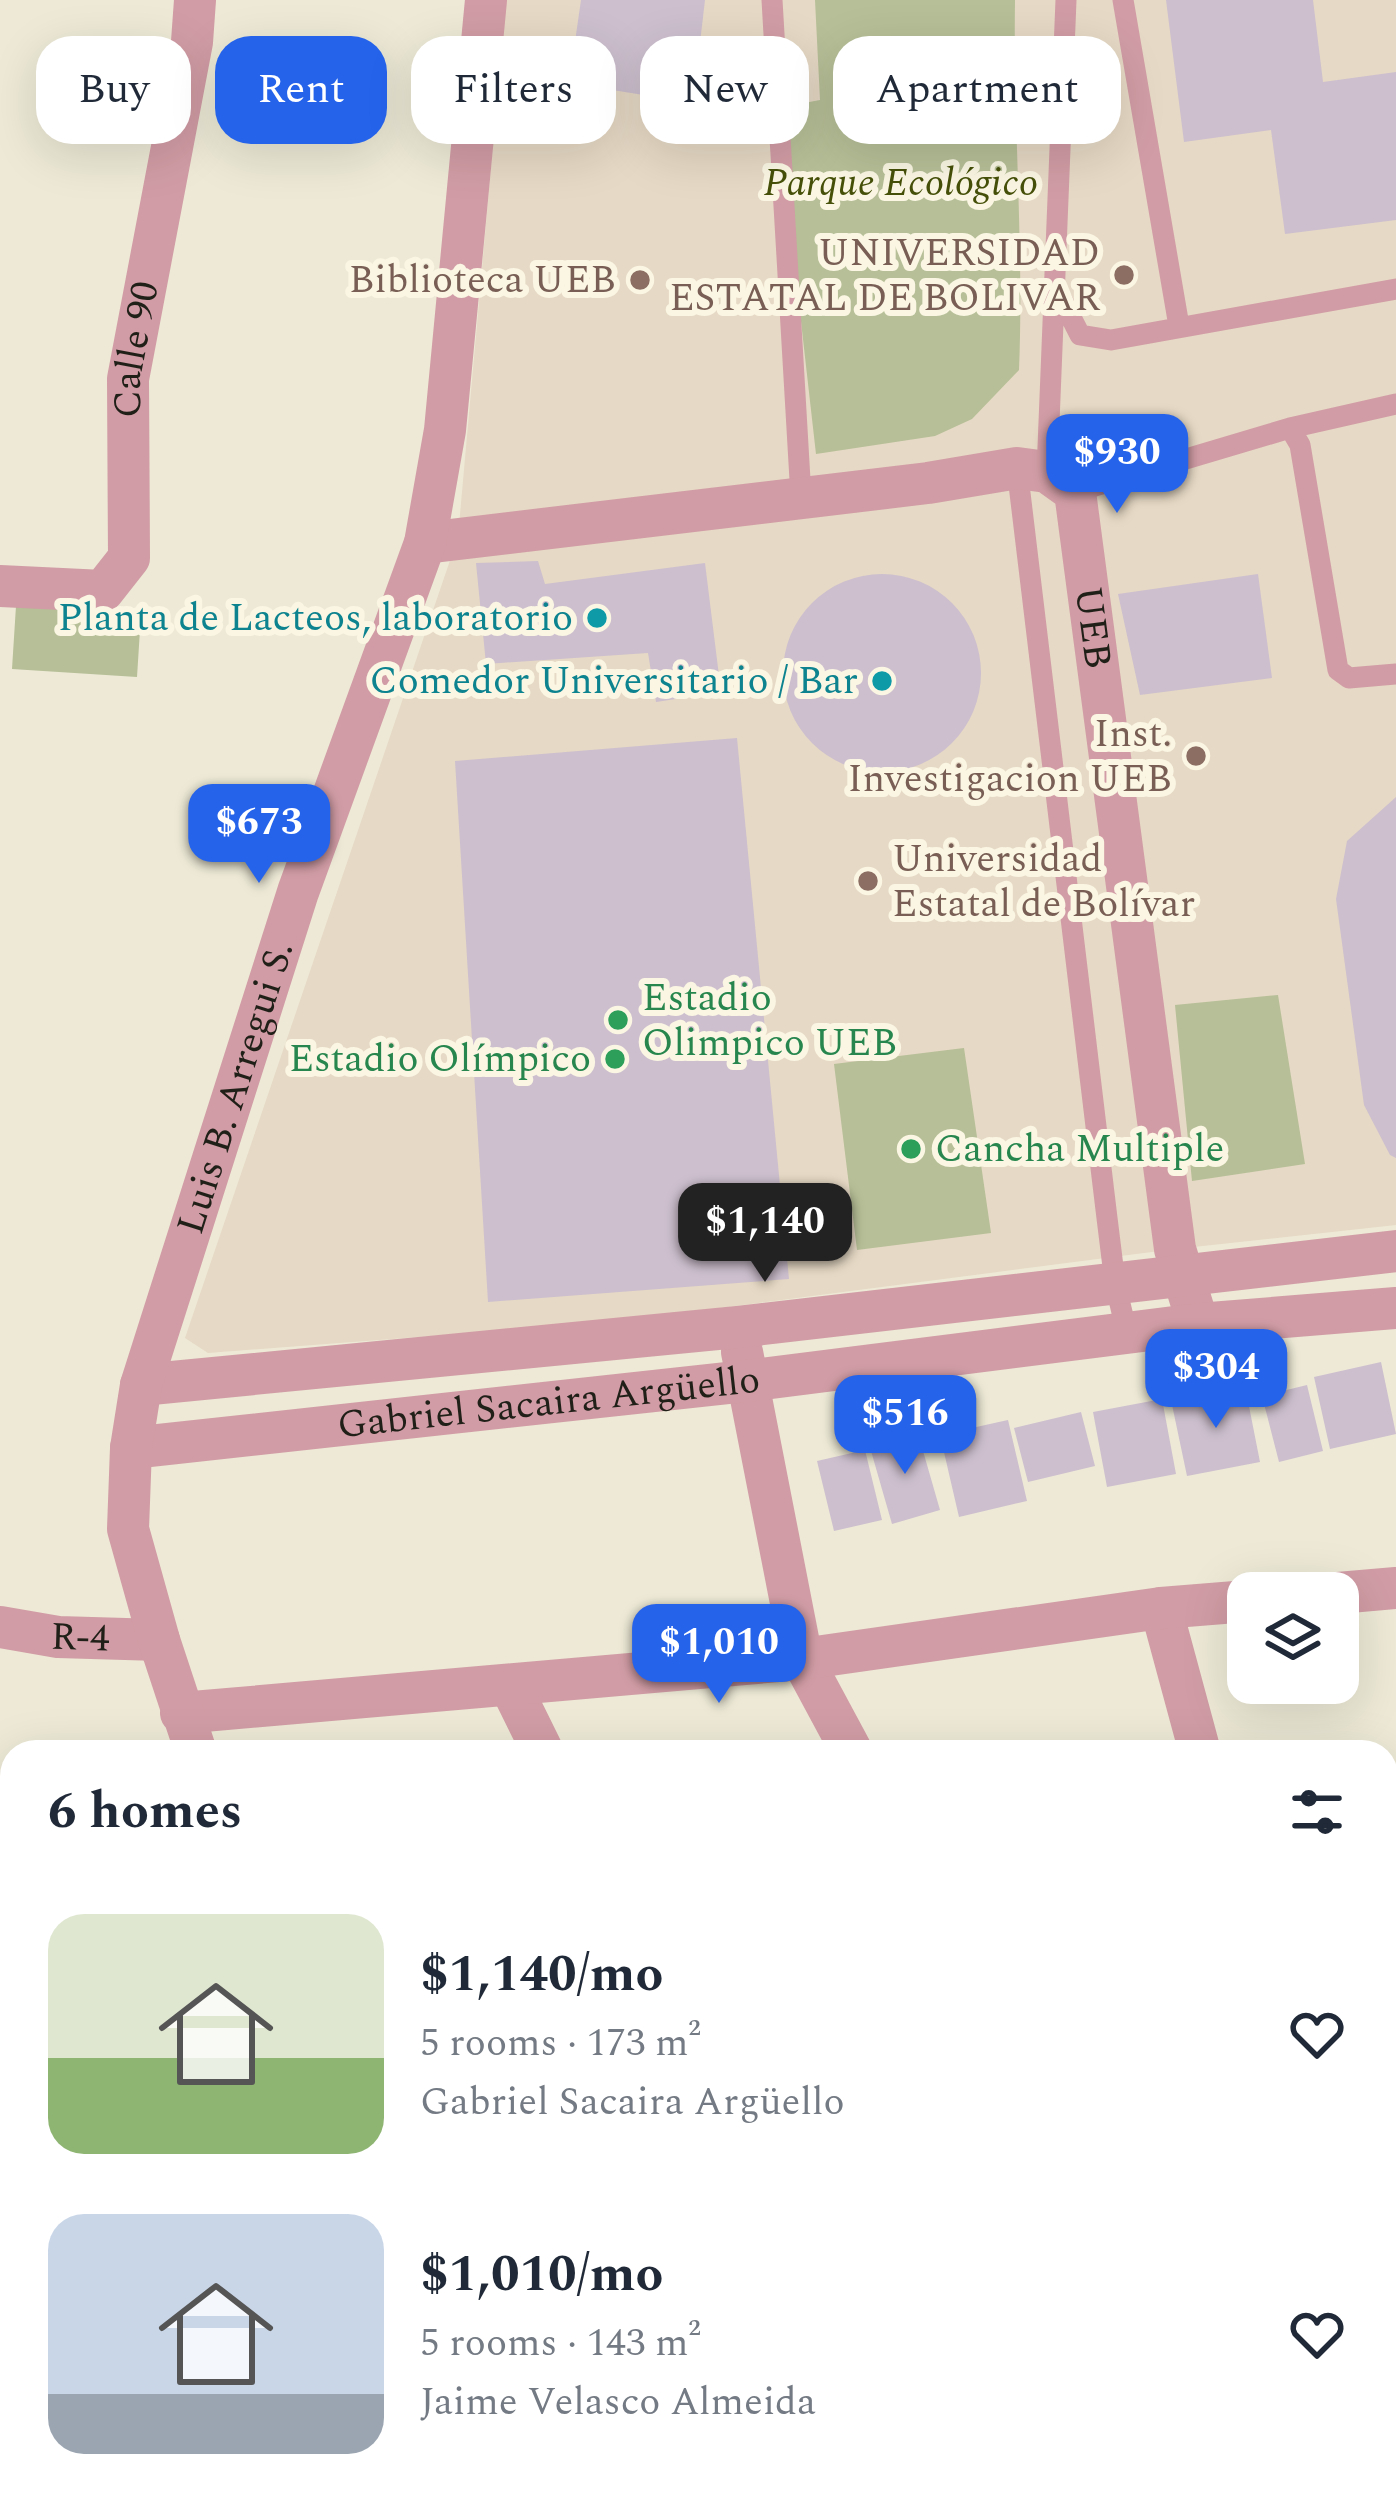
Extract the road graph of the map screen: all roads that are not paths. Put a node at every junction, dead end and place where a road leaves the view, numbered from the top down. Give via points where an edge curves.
1 (195, 0) edge
2 (486, 0) edge
3 (772, 0) edge
4 (1066, 0) edge
5 (1123, 0) edge
6 (1054, 284) junction
7 (1396, 290) edge
8 (1179, 326) junction
9 (1396, 404) edge
10 (1290, 428) junction
11 (1046, 477) junction
12 (801, 497) junction
13 (424, 543) junction
14 (0, 586) edge
15 (1396, 674) edge
16 (1387, 1252) edge
17 (1184, 1275) junction
18 (1115, 1283) junction
19 (1393, 1318) edge
20 (1198, 1324) junction
21 (738, 1327) junction
22 (1127, 1333) junction
23 (746, 1381) junction
24 (141, 1385) junction
25 (131, 1448) junction
26 (1396, 1588) edge
27 (1359, 1591) edge
28 (1227, 1603) edge
29 (1161, 1608) junction
30 (0, 1627) edge
31 (159, 1640) junction
32 (802, 1659) junction
33 (510, 1685) junction
34 (189, 1733) edge
35 (536, 1740) edge
36 (846, 1740) edge
37 (1196, 1740) edge

1 - 14 street, Calle 90 via 128,379 129,558 103,591
2 - 13 street, Luis B. Arregui S. via 446,430
3 - 12 lane
4 - 6 lane
5 - 8 lane
6 - 8 lane via 1080,335 1111,340
6 - 11 lane
7 - 8 lane
9 - 10 lane
10 - 11 lane
10 - 15 lane via 1300,445 1338,670 1349,678
11 - 12 street
11 - 17 street, UEB
11 - 18 lane
12 - 13 street
13 - 24 street, Luis B. Arregui S. via 298,892
16 - 17 street, Gabriel Sacaira Argüello
16 - 19 street
17 - 18 street, Gabriel Sacaira Argüello
17 - 20 street, UEB
18 - 21 street, Gabriel Sacaira Argüello
18 - 22 lane
19 - 20 street, Gabriel Sacaira Argüello
20 - 22 street, Gabriel Sacaira Argüello
21 - 23 street
21 - 24 street, Gabriel Sacaira Argüello
22 - 23 street, Gabriel Sacaira Argüello
23 - 25 street, Gabriel Sacaira Argüello
23 - 32 street
24 - 25 street, Luis B. Arregui S.
25 - 31 street, Luis B. Arregui S. via 128,1529
26 - 27 street
28 - 29 street
29 - 32 street
29 - 37 street
30 - 31 street, R-4
31 - 34 street, Luis B. Arregui S.
32 - 33 street
32 - 36 street
33 - 34 street
33 - 35 street

